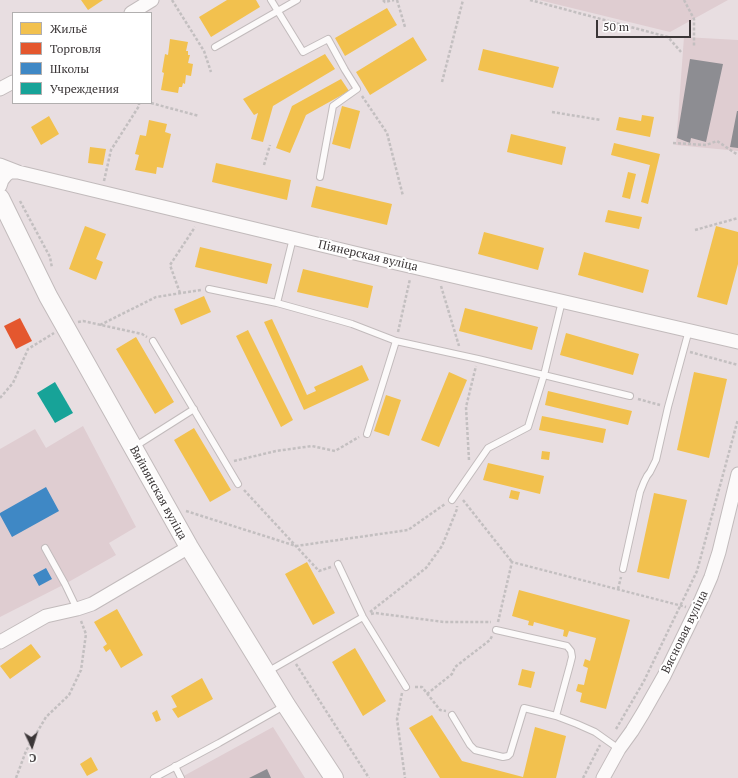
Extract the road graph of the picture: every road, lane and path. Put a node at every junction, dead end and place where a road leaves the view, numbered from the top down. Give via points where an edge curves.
1 (152, 0) edge
2 (172, 0) edge
3 (272, 0) edge
4 (297, 0) edge
5 (383, 0) edge
6 (394, 0) edge
7 (397, 0) edge
8 (463, 0) edge
9 (530, 0) edge
10 (684, 0) edge
11 (278, 11) junction
12 (133, 12) edge
13 (405, 27) dead end
14 (215, 47) dead end
15 (694, 47) dead end
16 (681, 52) dead end
17 (211, 72) dead end
18 (442, 82) dead end
19 (12, 83) edge
20 (0, 89) edge
21 (357, 89) junction
22 (152, 103) edge
23 (139, 104) edge
24 (552, 112) dead end
25 (199, 116) dead end
26 (601, 120) dead end
27 (673, 143) dead end
28 (270, 145) dead end
29 (738, 155) edge
30 (0, 165) edge
31 (264, 165) dead end
32 (18, 172) junction
33 (320, 177) dead end
34 (0, 186) edge
35 (101, 191) junction
36 (403, 196) dead end
37 (0, 198) edge
38 (202, 215) junction
39 (738, 218) edge
40 (694, 230) dead end
41 (293, 238) junction
42 (413, 266) junction
43 (437, 272) junction
44 (209, 289) joint
45 (180, 293) junction
46 (562, 300) junction
47 (277, 304) junction
48 (100, 325) junction
49 (65, 326) junction
50 (689, 330) junction
51 (153, 341) joint
52 (396, 341) junction
53 (738, 342) edge
54 (684, 350) junction
55 (462, 356) junction
56 (478, 359) junction
57 (738, 364) edge
58 (544, 375) junction
59 (630, 396) joint
60 (0, 398) edge
61 (668, 407) junction
62 (194, 409) junction
63 (738, 419) edge
64 (367, 434) joint
65 (133, 448) junction
66 (226, 463) junction
67 (470, 474) junction
68 (738, 474) edge
69 (238, 484) joint
70 (457, 493) junction
71 (452, 500) joint
72 (164, 504) junction
73 (296, 546) junction
74 (189, 547) junction
75 (45, 548) dead end
76 (512, 562) junction
77 (338, 564) joint
78 (623, 569) joint
79 (618, 589) junction
80 (680, 606) junction
81 (77, 609) junction
82 (697, 610) junction
83 (363, 617) junction
84 (498, 622) junction
85 (496, 630) junction
86 (0, 642) edge
87 (292, 658) junction
88 (266, 673) junction
89 (405, 685) junction
90 (427, 694) junction
91 (286, 705) junction
92 (451, 713) joint
93 (556, 716) junction
94 (603, 738) junction
95 (614, 745) junction
96 (175, 766) junction
97 (16, 778) edge
98 (154, 778) edge
99 (181, 778) edge
100 (334, 778) edge
101 (369, 778) edge
102 (405, 778) edge
103 (583, 778) edge
104 (603, 778) edge

1 - 12 street
2 - 17 path via 204,51
3 - 11 lane
4 - 11 lane
5 - 6 path
7 - 13 path
8 - 18 path
9 - 16 path via 668,37
10 - 15 path via 694,19
11 - 14 lane
11 - 21 lane via 303,52 328,39
19 - 20 street
21 - 33 lane via 333,106
21 - 36 path via 387,133
22 - 25 path
23 - 35 path via 111,150
24 - 26 path
27 - 29 path via 706,145 717,141
28 - 31 path
30 - 32 street, Піянерская вуліца
32 - 34 street via 6,175
32 - 35 street, Піянерская вуліца
35 - 38 street, Піянерская вуліца
37 - 49 street, Вяйнянская вуліца
38 - 41 street, Піянерская вуліца
38 - 45 path via 170,265
39 - 40 path
41 - 42 street, Піянерская вуліца
41 - 47 lane
42 - 43 street, Піянерская вуліца
42 - 52 path
43 - 46 street, Піянерская вуліца
43 - 55 path
44 - 45 path
44 - 47 lane
45 - 48 path via 156,297
46 - 50 street, Піянерская вуліца
46 - 58 lane
47 - 52 lane via 352,324
48 - 49 path via 83,321
48 - 51 path via 142,334
49 - 60 path via 28,349 13,383
49 - 65 street, Вяйнянская вуліца
50 - 53 street, Піянерская вуліца
50 - 54 lane
51 - 62 lane
52 - 55 lane
52 - 64 lane
54 - 57 path
54 - 61 lane
55 - 56 lane
56 - 58 lane
56 - 67 path via 466,407
58 - 59 lane
58 - 67 lane via 528,427 488,448
59 - 61 path
61 - 78 lane via 656,460 640,492
62 - 65 lane
62 - 66 lane
63 - 80 path via 697,571
64 - 66 path via 335,451 312,446 276,451
65 - 72 street, Вяйнянская вуліца
66 - 69 lane
67 - 70 lane
68 - 82 street, Вясновая вуліца via 719,552
69 - 73 path
70 - 71 lane
70 - 76 path
70 - 83 path via 457,509 442,546 426,568
71 - 73 path via 408,530
72 - 73 path
72 - 74 street, Вяйнянская вуліца
73 - 77 path via 319,571
74 - 81 street via 92,604
74 - 88 street, Вяйнянская вуліца
75 - 81 lane
76 - 79 path
76 - 84 path
77 - 83 lane
78 - 79 path
79 - 80 path
80 - 82 path
80 - 95 path
81 - 86 street via 46,616
81 - 97 path via 86,634 81,670 69,695 46,717 26,751
82 - 95 street, Вясновая вуліца via 664,676 632,731
83 - 84 path via 375,613 444,622
83 - 87 lane
83 - 89 lane
84 - 85 path
85 - 90 path via 490,640 455,667 452,674
85 - 93 lane via 567,646 571,651 572,657
87 - 88 lane
87 - 101 path
88 - 91 street, Вяйнянская вуліца
89 - 90 path via 422,687
89 - 102 path via 397,718
90 - 92 path via 440,710
91 - 96 lane
91 - 100 street, Вяйнянская вуліца
92 - 93 lane via 475,750 503,757 510,754 524,708
93 - 94 lane via 595,732
94 - 95 lane
94 - 103 path
95 - 104 street, Вясновая вуліца
96 - 98 lane
96 - 99 lane

